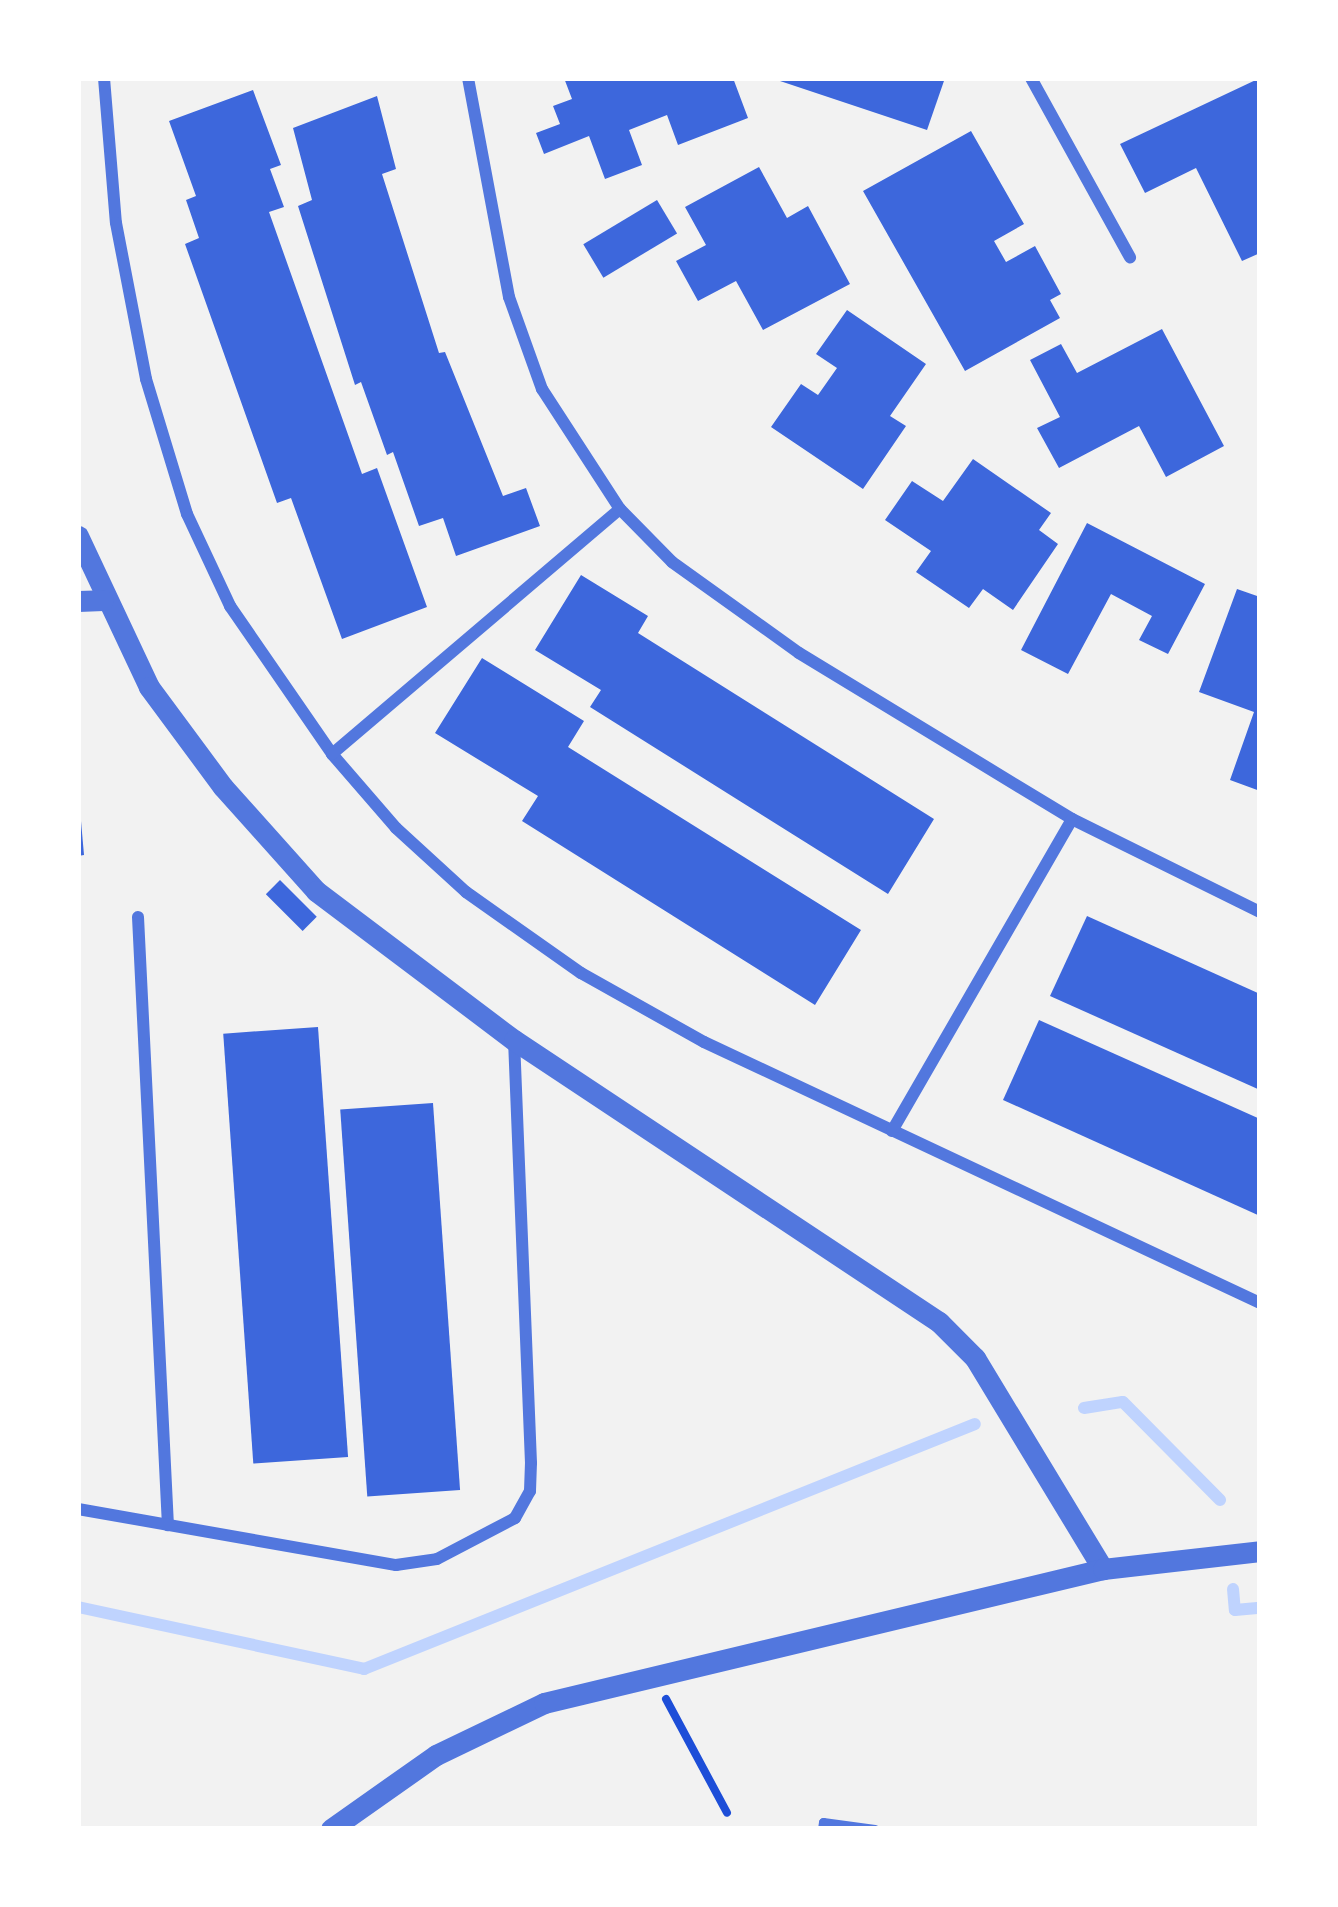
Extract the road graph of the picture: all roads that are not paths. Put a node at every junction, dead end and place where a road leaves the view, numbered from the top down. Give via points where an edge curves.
1 (104, 78) edge
2 (467, 78) edge
3 (1031, 78) edge
4 (1130, 257) dead end
5 (620, 509) junction
6 (78, 536) edge
7 (103, 600) junction
8 (78, 602) edge
9 (332, 754) junction
10 (1072, 819) junction
11 (1260, 913) edge
12 (138, 917) dead end
13 (514, 1040) junction
14 (892, 1130) junction
15 (1260, 1304) edge
16 (78, 1509) edge
17 (168, 1525) junction
18 (1260, 1551) edge
19 (1103, 1569) junction
20 (331, 1829) edge
21 (822, 1829) edge
22 (875, 1829) edge

1 - 9 street via 116,223 146,379 187,514 230,606
2 - 5 street via 486,203 522,334 565,430
3 - 4 street
5 - 9 street
5 - 10 street via 672,562 799,653
6 - 7 street
7 - 8 street
7 - 13 street via 149,687 316,891
9 - 14 street via 466,892 581,973
10 - 11 street
10 - 14 street
12 - 17 street
13 - 17 street via 531,1463 530,1492 515,1518 437,1559 396,1565
13 - 19 street via 939,1322 975,1358
14 - 15 street
16 - 17 street
18 - 19 street
19 - 20 street via 544,1703 436,1756
21 - 22 lane via 823,1822

